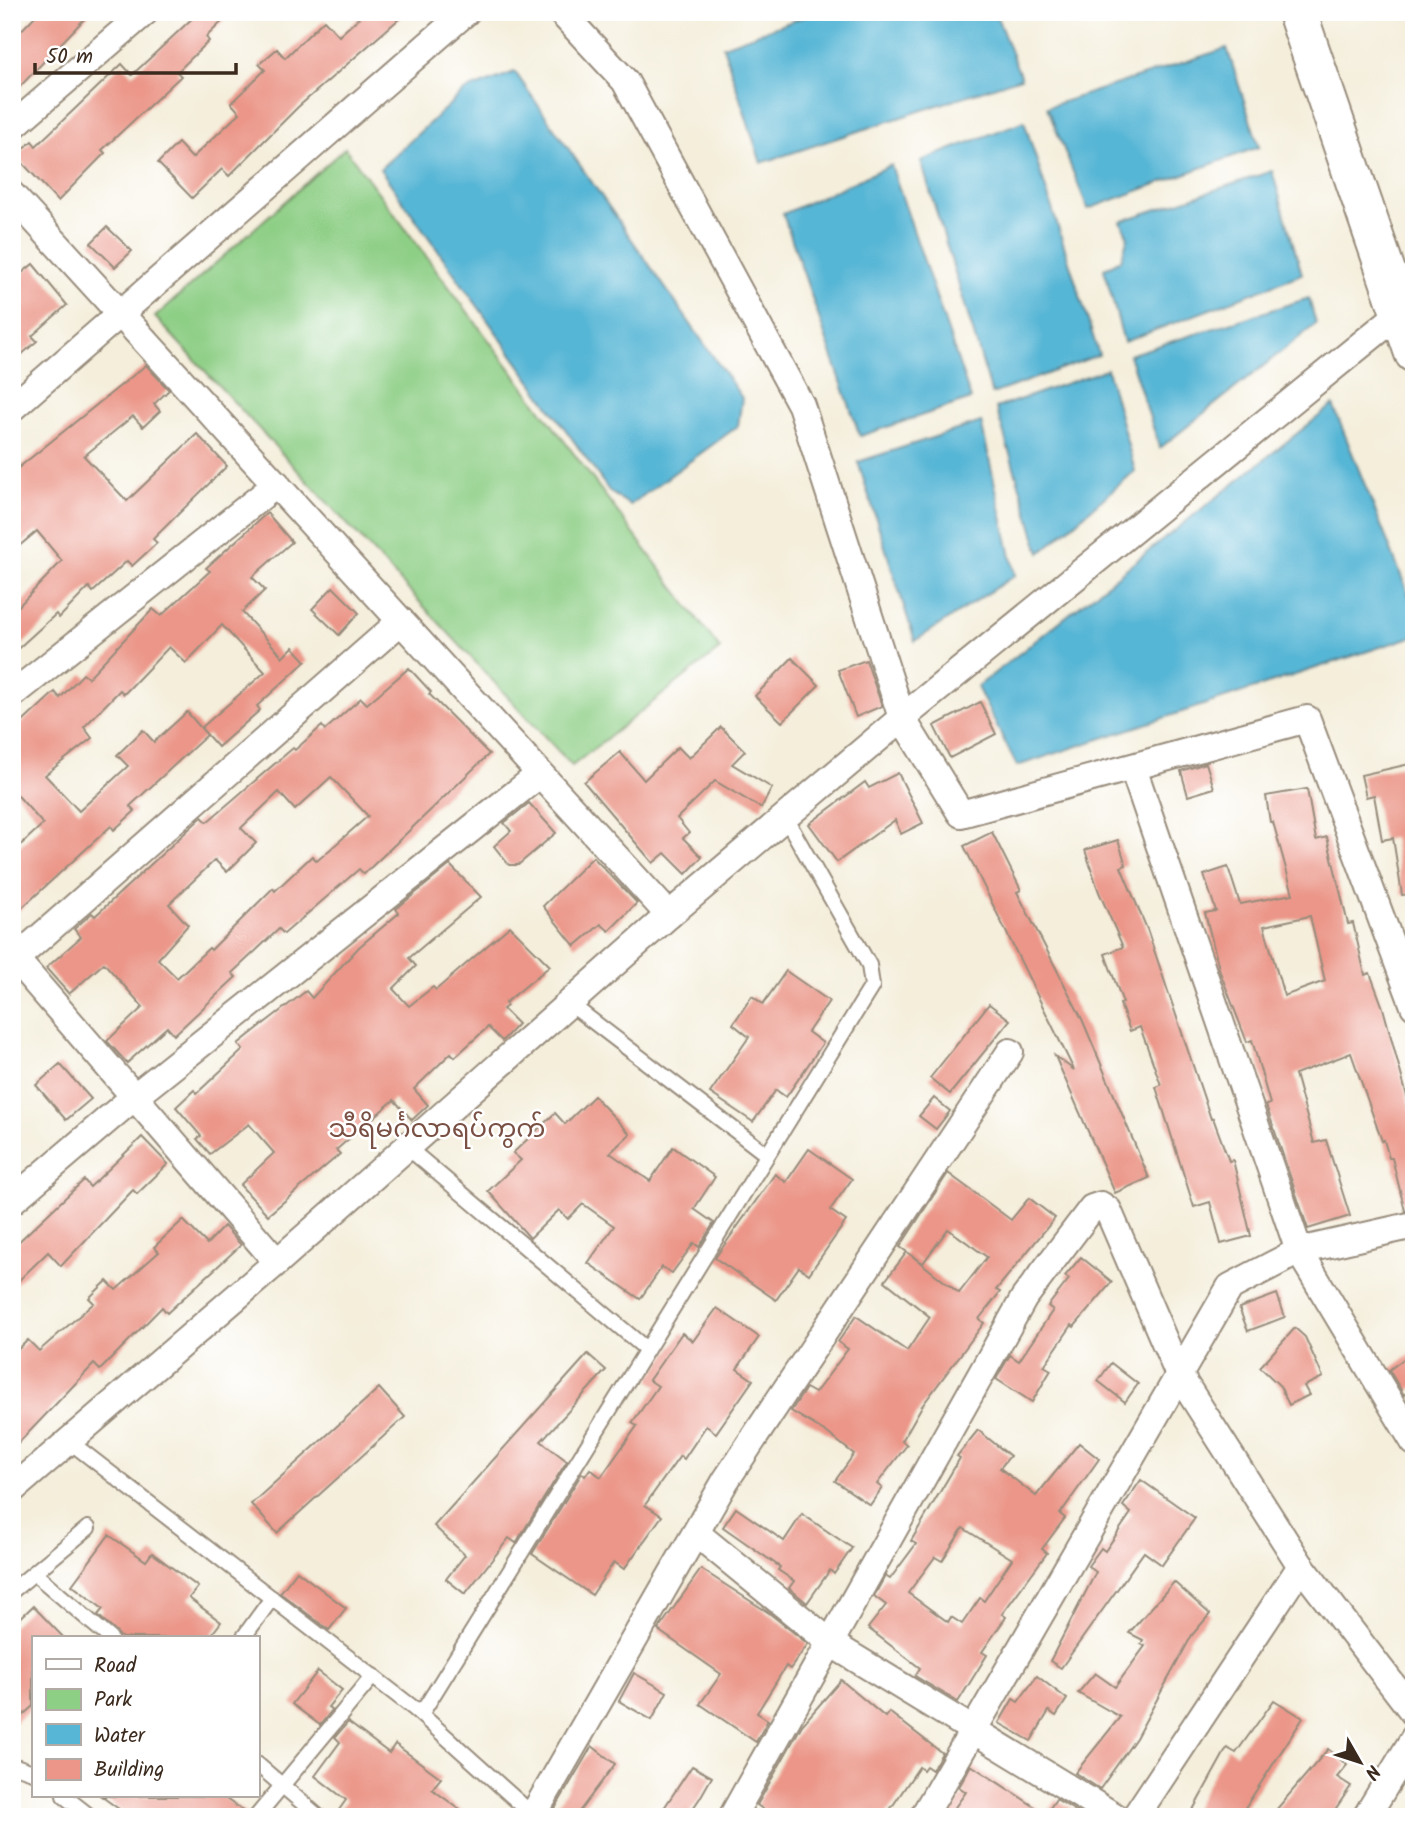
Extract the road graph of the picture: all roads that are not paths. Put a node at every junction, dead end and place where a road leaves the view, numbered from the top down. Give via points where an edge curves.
1 (145, 12) edge
2 (466, 12) edge
3 (561, 12) edge
4 (1297, 12) edge
5 (12, 127) edge
6 (12, 195) edge
7 (1400, 313) junction
8 (121, 314) junction
9 (1414, 353) edge
10 (12, 408) edge
11 (277, 484) junction
12 (401, 621) junction
13 (12, 695) edge
14 (902, 718) junction
15 (1133, 768) junction
16 (540, 774) junction
17 (785, 817) junction
18 (669, 915) junction
19 (13, 959) edge
20 (569, 1003) junction
21 (1414, 1006) edge
22 (1010, 1052) dead end
23 (134, 1097) junction
24 (407, 1147) junction
25 (766, 1154) junction
26 (12, 1201) edge
27 (1414, 1225) edge
28 (1299, 1251) junction
29 (276, 1262) junction
30 (646, 1349) junction
31 (1179, 1375) junction
32 (69, 1441) junction
33 (1414, 1442) edge
34 (12, 1490) edge
35 (88, 1528) dead end
36 (696, 1533) junction
37 (1301, 1566) junction
38 (34, 1573) junction
39 (12, 1591) edge
40 (272, 1598) junction
41 (108, 1636) edge
42 (244, 1636) edge
43 (832, 1644) junction
44 (373, 1676) junction
45 (416, 1710) junction
46 (1414, 1713) edge
47 (974, 1728) junction
48 (1414, 1738) edge
49 (12, 1765) edge
50 (259, 1766) edge
51 (32, 1768) edge
52 (282, 1785) junction
53 (66, 1798) edge
54 (533, 1816) edge
55 (90, 1817) edge
56 (256, 1817) edge
57 (319, 1817) edge
58 (732, 1817) edge
59 (923, 1817) edge
60 (1116, 1817) edge
61 (1135, 1817) edge
62 (1366, 1817) edge

1 - 5 street
2 - 8 street
3 - 14 street via 625,81 802,405
4 - 7 main road
6 - 8 street
7 - 9 main road
7 - 14 street
8 - 10 street
8 - 11 street
11 - 12 street
11 - 13 street
12 - 16 street
12 - 19 street
14 - 15 street via 961,814
14 - 17 street
15 - 21 street via 1307,719
15 - 28 street
16 - 18 street
16 - 23 street
17 - 18 street
17 - 25 lane via 869,965 872,986
18 - 20 street
19 - 23 street
20 - 24 street
20 - 25 lane
22 - 36 street via 726,1480
23 - 26 street
23 - 29 street
24 - 29 street
24 - 30 lane
25 - 30 lane
27 - 28 street
28 - 31 street via 1230,1287
28 - 33 street
29 - 32 street
30 - 45 lane via 425,1708
31 - 37 street
31 - 43 street via 1108,1210 1101,1205 1092,1208 1024,1298
31 - 47 street
32 - 34 street
32 - 40 lane
35 - 38 lane
36 - 43 street
36 - 54 street
37 - 46 street
37 - 61 street
38 - 39 lane
38 - 41 lane
40 - 42 lane
40 - 44 lane
43 - 47 street
43 - 58 street
44 - 45 lane
44 - 52 lane
45 - 54 lane
47 - 59 street
47 - 60 street
48 - 62 street
49 - 51 lane
50 - 52 lane
52 - 56 lane
52 - 57 lane
53 - 55 lane

